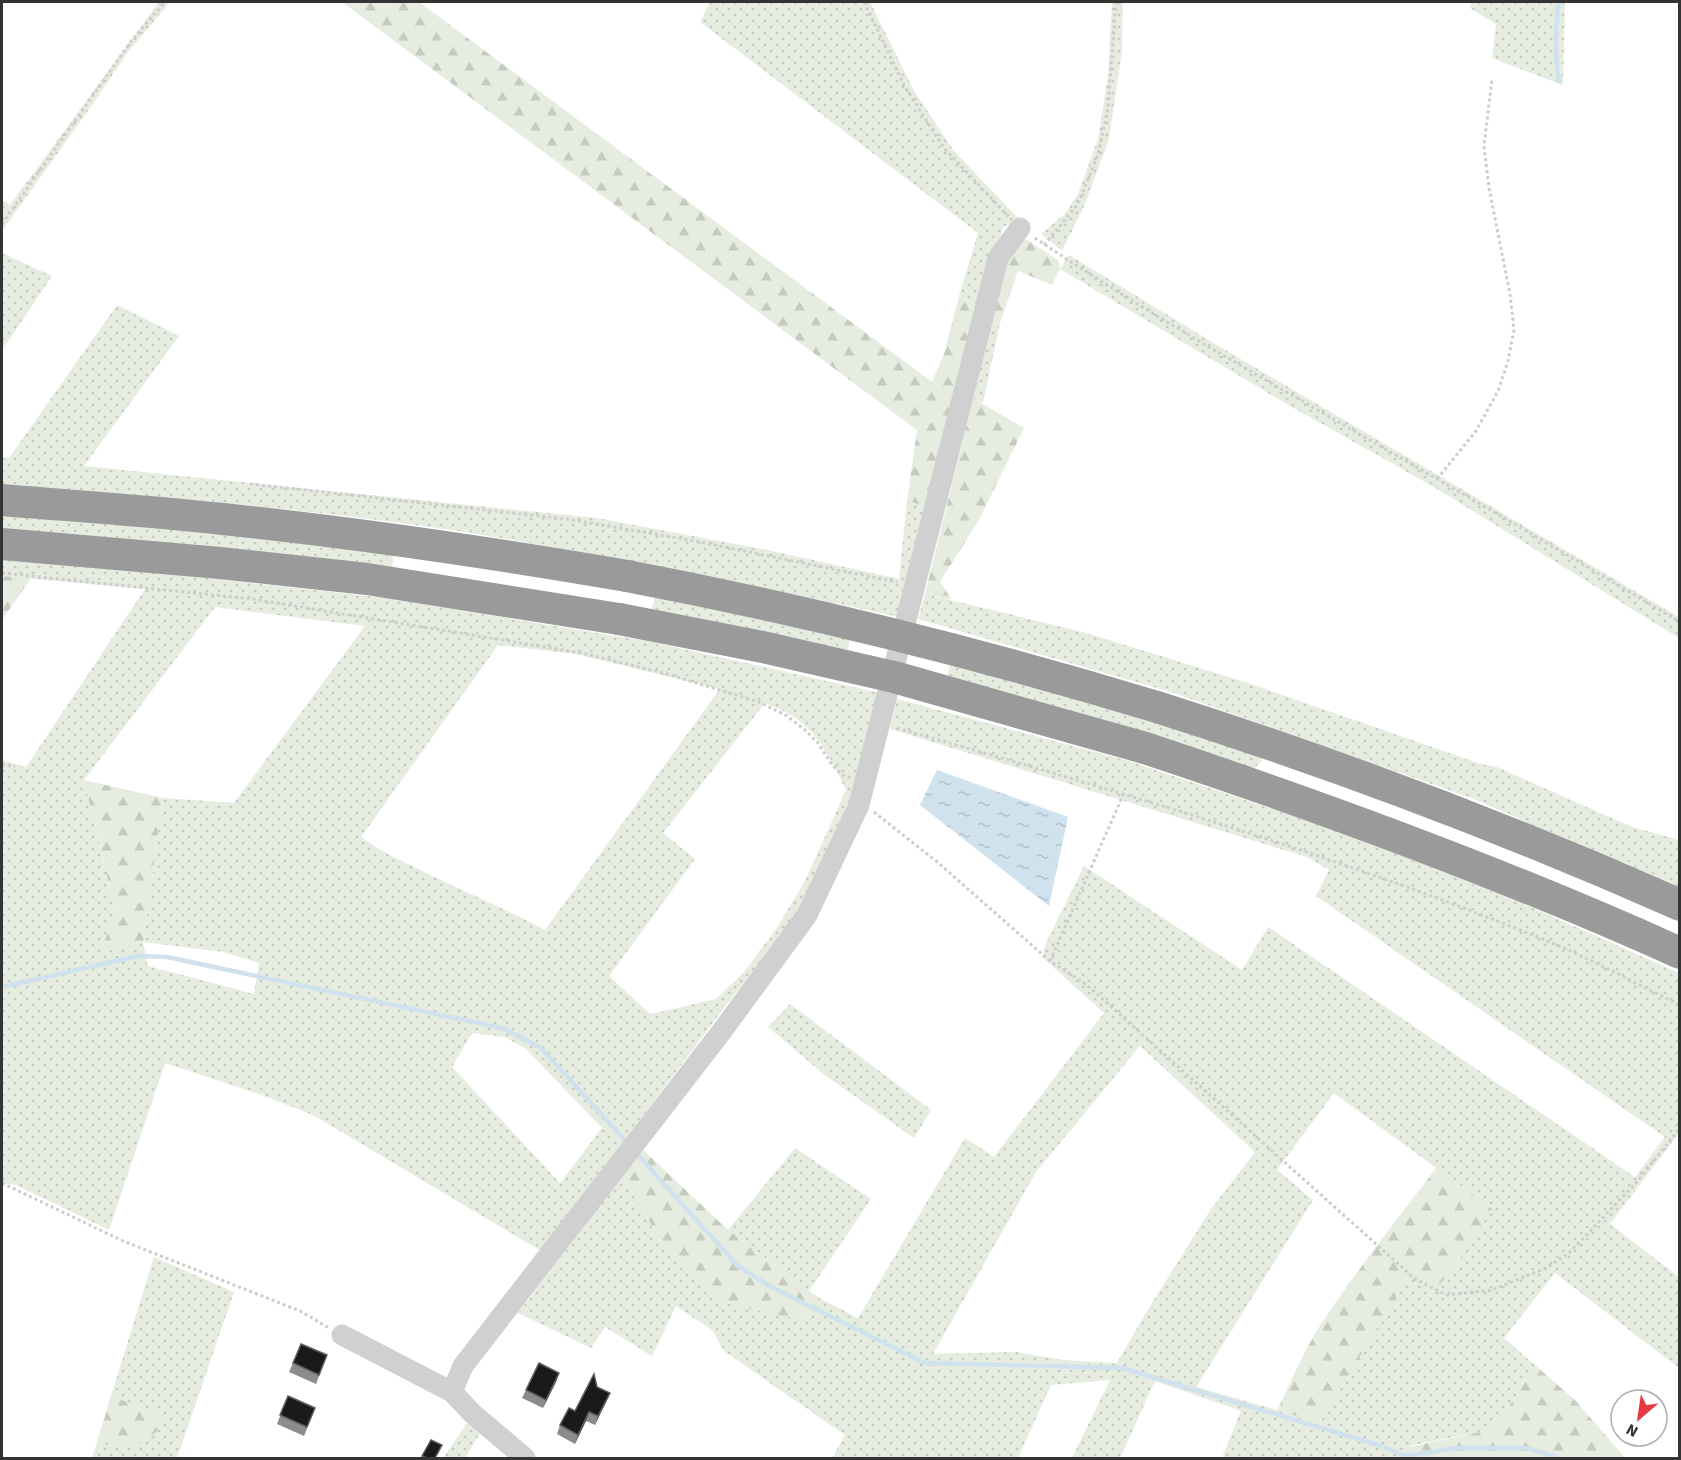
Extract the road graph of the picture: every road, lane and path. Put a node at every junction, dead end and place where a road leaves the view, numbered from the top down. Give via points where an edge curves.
1 (165, 2) edge
2 (864, 2) edge
3 (1116, 2) edge
4 (1492, 80) dead end
5 (2, 224) edge
6 (1020, 228) junction
7 (1044, 245) junction
8 (1437, 479) junction
9 (250, 484) dead end
10 (2, 500) edge
11 (2, 544) edge
12 (2, 573) edge
13 (914, 586) junction
14 (1680, 622) edge
15 (881, 723) junction
16 (2, 764) edge
17 (15, 767) dead end
18 (1124, 794) junction
19 (861, 796) junction
20 (1680, 905) edge
21 (1680, 953) edge
22 (1050, 961) junction
23 (1680, 1005) edge
24 (1680, 1128) edge
25 (2, 1183) edge
26 (342, 1335) joint
27 (452, 1392) junction
28 (525, 1458) edge

1 - 5 path via 132,40
2 - 6 path via 905,87 944,148
3 - 7 path via 1108,108 1098,155 1078,204
4 - 8 path via 1484,146 1514,330 1497,391 1476,431
6 - 7 path
6 - 13 street via 998,258
7 - 8 path via 1190,337
8 - 14 path
9 - 13 path via 567,519
10 - 20 highway, bridge via 211,517 365,535 627,576 846,622 1023,667 1235,732 1392,787 1566,855
11 - 21 highway, bridge via 367,579 619,618 894,677 1144,748 1328,811 1477,866
12 - 19 path via 252,599 582,653 667,674 759,702 787,717 818,743
13 - 15 street
15 - 18 path
15 - 19 street
16 - 17 path
18 - 22 path
18 - 23 path via 1321,856 1542,939
19 - 22 path
19 - 27 street via 807,915 464,1366
22 - 24 path via 1087,985 1415,1279 1447,1295 1492,1290 1546,1268 1569,1253 1636,1183
25 - 26 path via 123,1241 300,1311
26 - 27 street
27 - 28 street

